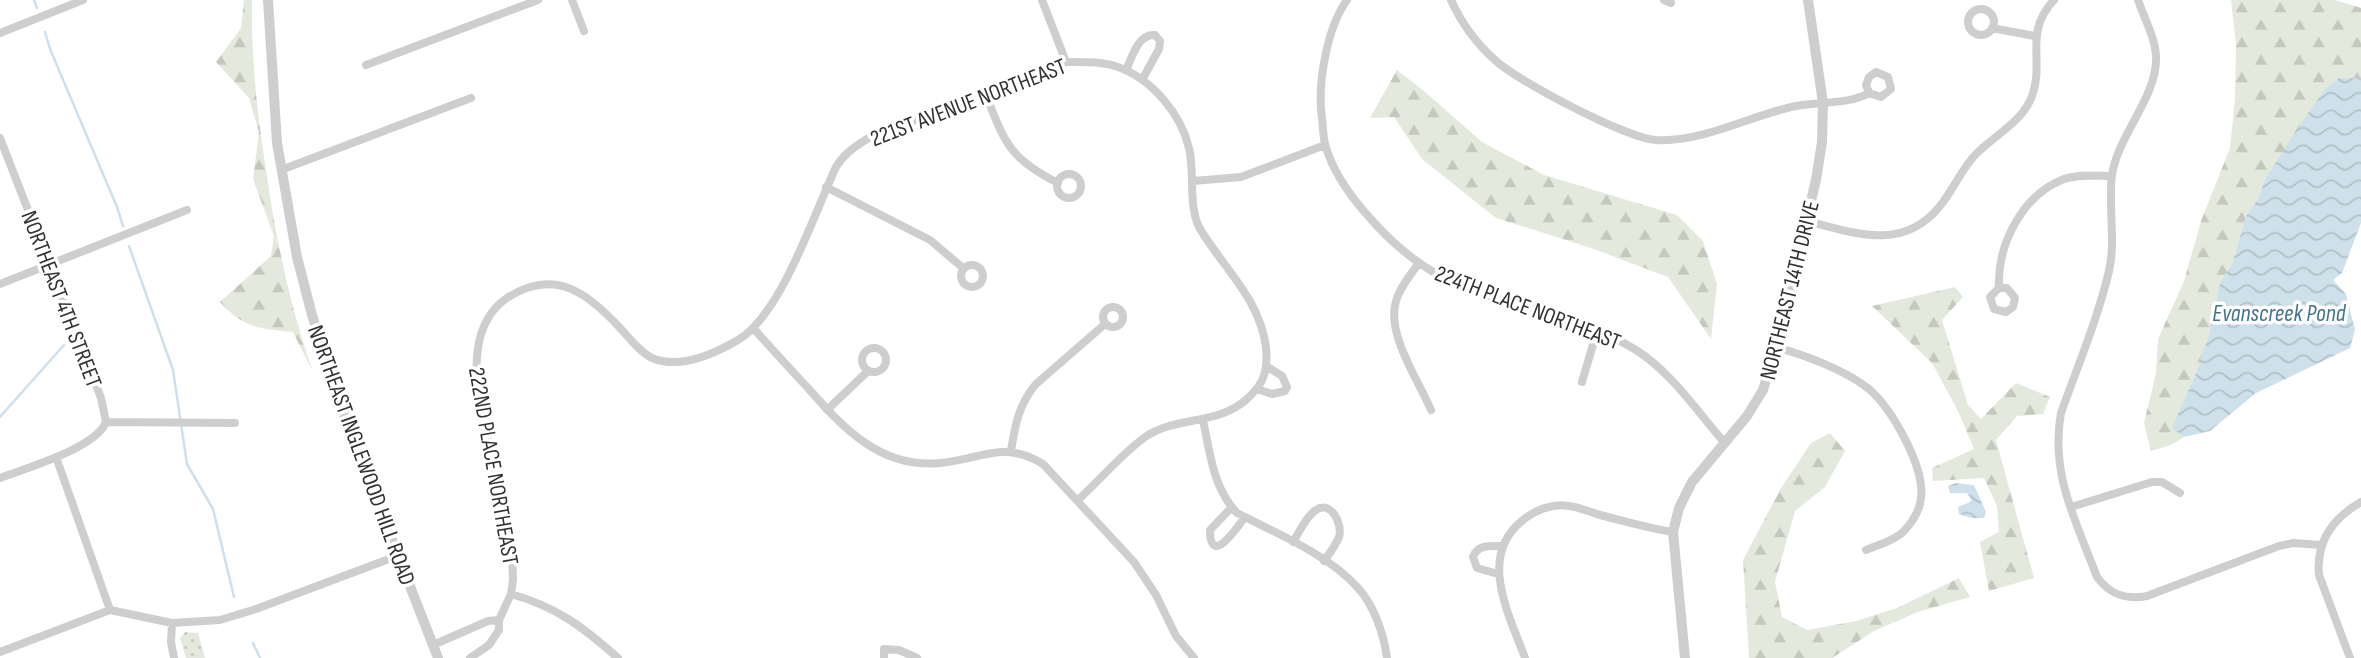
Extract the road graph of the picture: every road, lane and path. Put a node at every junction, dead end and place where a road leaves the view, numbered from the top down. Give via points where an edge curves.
1 (83, 0) edge
2 (268, 0) edge
3 (538, 0) edge
4 (572, 0) edge
5 (1042, 0) edge
6 (1347, 0) edge
7 (1451, 0) edge
8 (1808, 0) edge
9 (2054, 0) edge
10 (2138, 0) edge
11 (1992, 28) dead end
12 (584, 31) dead end
13 (0, 33) edge
14 (2035, 36) junction
15 (1066, 62) junction
16 (366, 65) dead end
17 (1126, 70) junction
18 (1139, 78) junction
19 (985, 93) junction
20 (1869, 93) dead end
21 (471, 98) dead end
22 (1823, 103) junction
23 (0, 138) edge
24 (1325, 145) junction
25 (281, 170) junction
26 (2112, 176) junction
27 (1193, 181) junction
28 (1058, 183) dead end
29 (827, 187) junction
30 (187, 211) dead end
31 (1807, 221) junction
32 (1419, 263) junction
33 (48, 266) junction
34 (964, 268) dead end
35 (0, 284) edge
36 (1999, 288) dead end
37 (1105, 324) dead end
38 (754, 329) junction
39 (1597, 331) junction
40 (631, 340) joint
41 (1776, 347) junction
42 (1266, 366) junction
43 (868, 371) dead end
44 (1582, 382) dead end
45 (1257, 389) junction
46 (827, 410) junction
47 (1431, 410) dead end
48 (1203, 420) junction
49 (106, 422) junction
50 (235, 423) dead end
51 (1724, 442) junction
52 (1012, 451) junction
53 (56, 457) junction
54 (0, 478) edge
55 (2180, 493) dead end
56 (1078, 500) junction
57 (2361, 502) edge
58 (1232, 507) junction
59 (2071, 507) junction
60 (1245, 517) junction
61 (1673, 532) junction
62 (1293, 542) junction
63 (2321, 545) junction
64 (1503, 546) junction
65 (1866, 550) dead end
66 (397, 556) junction
67 (1324, 561) junction
68 (1498, 574) junction
69 (511, 594) junction
70 (110, 610) junction
71 (499, 620) junction
72 (172, 623) junction
73 (433, 645) junction
74 (0, 652) edge
75 (174, 658) edge
76 (438, 658) edge
77 (470, 658) edge
78 (618, 658) edge
79 (884, 658) edge
80 (917, 658) edge
81 (1194, 658) edge
82 (1387, 658) edge
83 (1525, 658) edge
84 (1685, 658) edge
85 (2350, 658) edge

1 - 13 street
2 - 25 street, NORTHEAST INGLEWOOD HILL ROAD
3 - 16 street
4 - 12 street
5 - 15 street
6 - 24 street, 224TH PLACE NORTHEAST via 1324,66 1320,106
7 - 22 street via 1496,61 1534,87 1655,141 1699,135 1797,105
8 - 22 street, NORTHEAST 14TH DRIVE
9 - 14 street
10 - 26 street via 2153,42 2153,81 2125,137
11 - 14 street
14 - 31 street via 2035,85 2027,108 1967,163 1933,215 1905,232 1880,236
15 - 17 street, 221ST AVENUE NORTHEAST
15 - 19 street, 221ST AVENUE NORTHEAST
17 - 18 street, 221ST AVENUE NORTHEAST
17 - 18 street via 1143,38 1155,35 1159,49
18 - 27 street, 221ST AVENUE NORTHEAST via 1158,94 1183,130
19 - 28 street via 1014,153 1034,171
19 - 29 street, 221ST AVENUE NORTHEAST via 867,139 843,156
20 - 22 street
21 - 25 street
22 - 31 street, NORTHEAST 14TH DRIVE via 1822,142
23 - 33 street, NORTHEAST 4TH STREET
24 - 27 street via 1241,177
24 - 32 street, 224TH PLACE NORTHEAST via 1359,205
25 - 66 street, NORTHEAST INGLEWOOD HILL ROAD via 312,315
26 - 36 street via 2075,176 2036,196 2013,226 2002,253
26 - 59 street via 2109,270 2058,433 2060,474
27 - 42 street, 221ST AVENUE NORTHEAST via 1198,225 1256,312
29 - 34 street via 930,240
29 - 38 street, 221ST AVENUE NORTHEAST via 771,307
30 - 33 street
31 - 41 street, NORTHEAST 14TH DRIVE
32 - 39 street, 224TH PLACE NORTHEAST via 1468,288
32 - 47 street via 1396,299 1395,323 1404,354
33 - 35 street
33 - 49 street, NORTHEAST 4TH STREET via 101,398
37 - 52 street via 1027,394 1016,419
38 - 40 street, 221ST AVENUE NORTHEAST via 715,352 679,361 652,358
38 - 46 street
39 - 44 street
39 - 51 street, 224TH PLACE NORTHEAST via 1649,359
40 - 69 street, 222ND PLACE NORTHEAST via 590,299 578,291 547,284 531,286 503,302 481,332 477,384 512,555
41 - 51 street, NORTHEAST 14TH DRIVE via 1757,402
41 - 65 street via 1802,354 1867,388 1904,437 1921,485 1919,507 1904,531
42 - 45 street
42 - 45 street via 1282,376 1287,387 1272,394
43 - 46 street
45 - 48 street via 1236,408
46 - 52 street via 864,444 901,461 941,463
48 - 56 street via 1148,436
48 - 58 street via 1217,481
49 - 50 street
49 - 53 street via 95,438
51 - 61 street, NORTHEAST 14TH DRIVE via 1692,482
52 - 56 street via 1043,464
53 - 54 street
53 - 70 street
55 - 59 street via 2162,482 2152,482
56 - 81 street via 1134,562 1176,636
57 - 63 street via 2337,519
58 - 60 street
58 - 60 street via 1210,530 1215,543 1227,543
59 - 63 street via 2097,577 2121,596 2147,596 2279,546
60 - 62 street
61 - 64 street via 1567,505 1552,506 1526,518
61 - 84 street, NORTHEAST 14TH DRIVE
62 - 67 street
62 - 67 street via 1314,510 1329,509 1340,531
63 - 85 street via 2319,575
64 - 68 street
64 - 68 street via 1482,547 1473,557 1480,570
66 - 72 street via 244,613 220,620
66 - 73 street, NORTHEAST INGLEWOOD HILL ROAD
67 - 82 street via 1366,598
68 - 83 street
69 - 71 street, 222ND PLACE NORTHEAST
69 - 78 street via 549,607
70 - 72 street
70 - 74 street
71 - 73 street
71 - 77 street, 222ND PLACE NORTHEAST via 496,638
72 - 75 street
73 - 76 street, NORTHEAST INGLEWOOD HILL ROAD
79 - 80 street via 884,649

